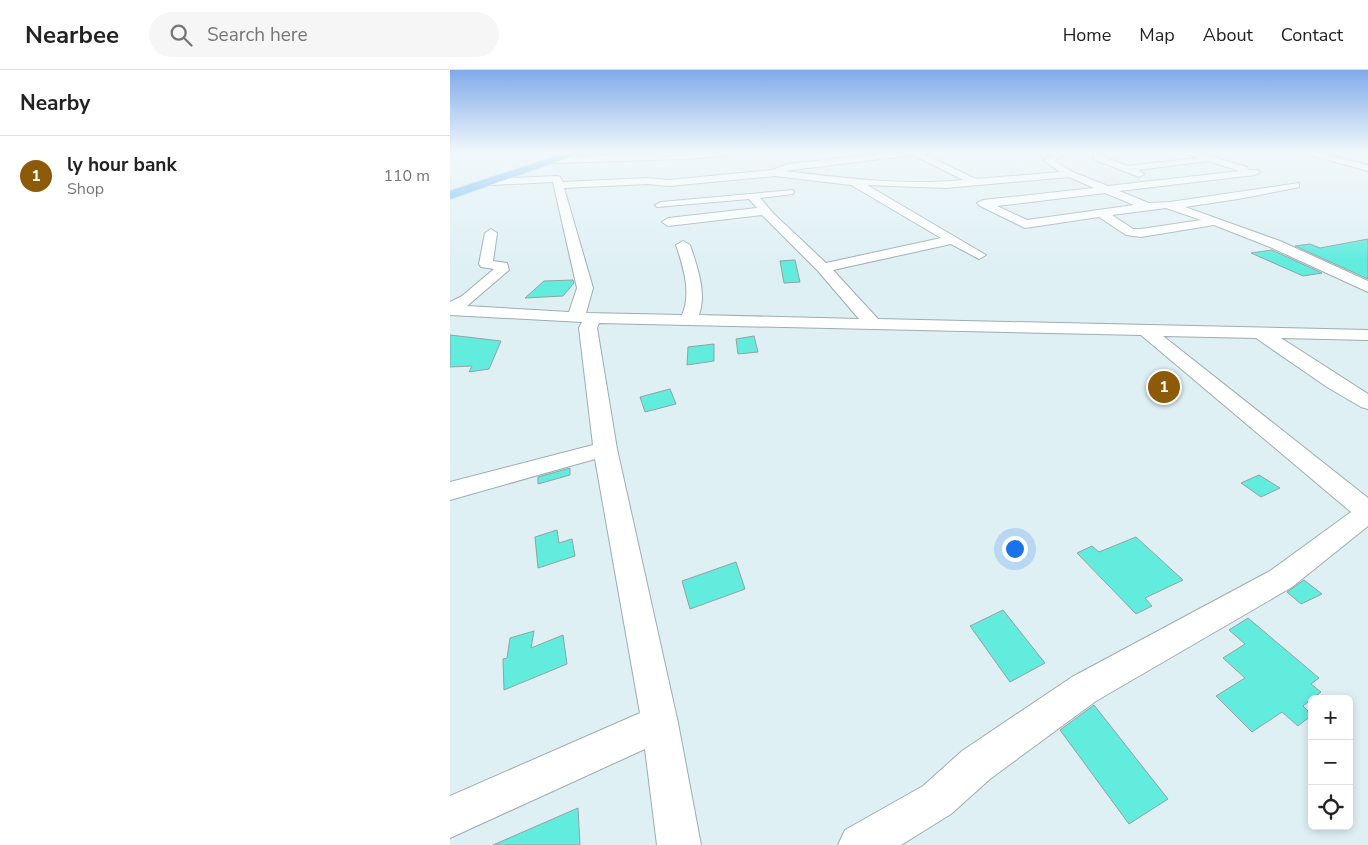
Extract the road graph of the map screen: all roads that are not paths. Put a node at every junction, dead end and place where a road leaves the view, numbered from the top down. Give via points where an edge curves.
1 (471, 188) edge
2 (559, 188) edge
3 (864, 188) edge
4 (952, 188) edge
5 (1102, 188) edge
6 (1121, 188) edge
7 (1279, 188) edge
8 (1106, 190) junction
9 (789, 192) dead end
10 (450, 195) edge
11 (752, 196) junction
12 (984, 204) junction
13 (661, 205) dead end
14 (1167, 205) junction
15 (1148, 207) junction
16 (765, 211) junction
17 (1101, 213) junction
18 (668, 222) dead end
19 (1215, 222) junction
20 (491, 233) dead end
21 (952, 240) junction
22 (683, 246) dead end
23 (979, 255) dead end
24 (823, 268) junction
25 (1368, 287) edge
26 (450, 310) edge
27 (692, 314) junction
28 (585, 317) junction
29 (872, 323) junction
30 (1144, 329) junction
31 (1261, 333) junction
32 (1366, 336) edge
33 (1368, 403) edge
34 (606, 449) junction
35 (450, 491) edge
36 (1368, 512) edge
37 (660, 723) junction
38 (450, 817) edge
39 (679, 845) edge
40 (860, 845) edge

1 - 10 highway
2 - 28 street via 585,288
3 - 21 street
4 - 12 street
5 - 8 street
6 - 8 street
7 - 14 street
8 - 12 street
8 - 15 street
9 - 11 street
11 - 13 street
11 - 16 street
12 - 17 street via 1025,224
14 - 15 street
14 - 19 street
15 - 17 street
16 - 18 street
16 - 24 street
17 - 19 street via 1130,232 1140,233
19 - 25 street via 1275,244
20 - 26 street via 491,245 485,261 486,264 502,266 502,270
21 - 23 street
21 - 24 street
22 - 27 street via 695,298
24 - 29 street
26 - 28 street
27 - 28 street
27 - 29 street
28 - 34 street
29 - 30 street
30 - 31 street
30 - 36 street
31 - 32 street
31 - 33 street
34 - 35 street
34 - 37 street
36 - 40 street via 1282,579 1084,689 976,765 937,800
37 - 38 street
37 - 39 street

